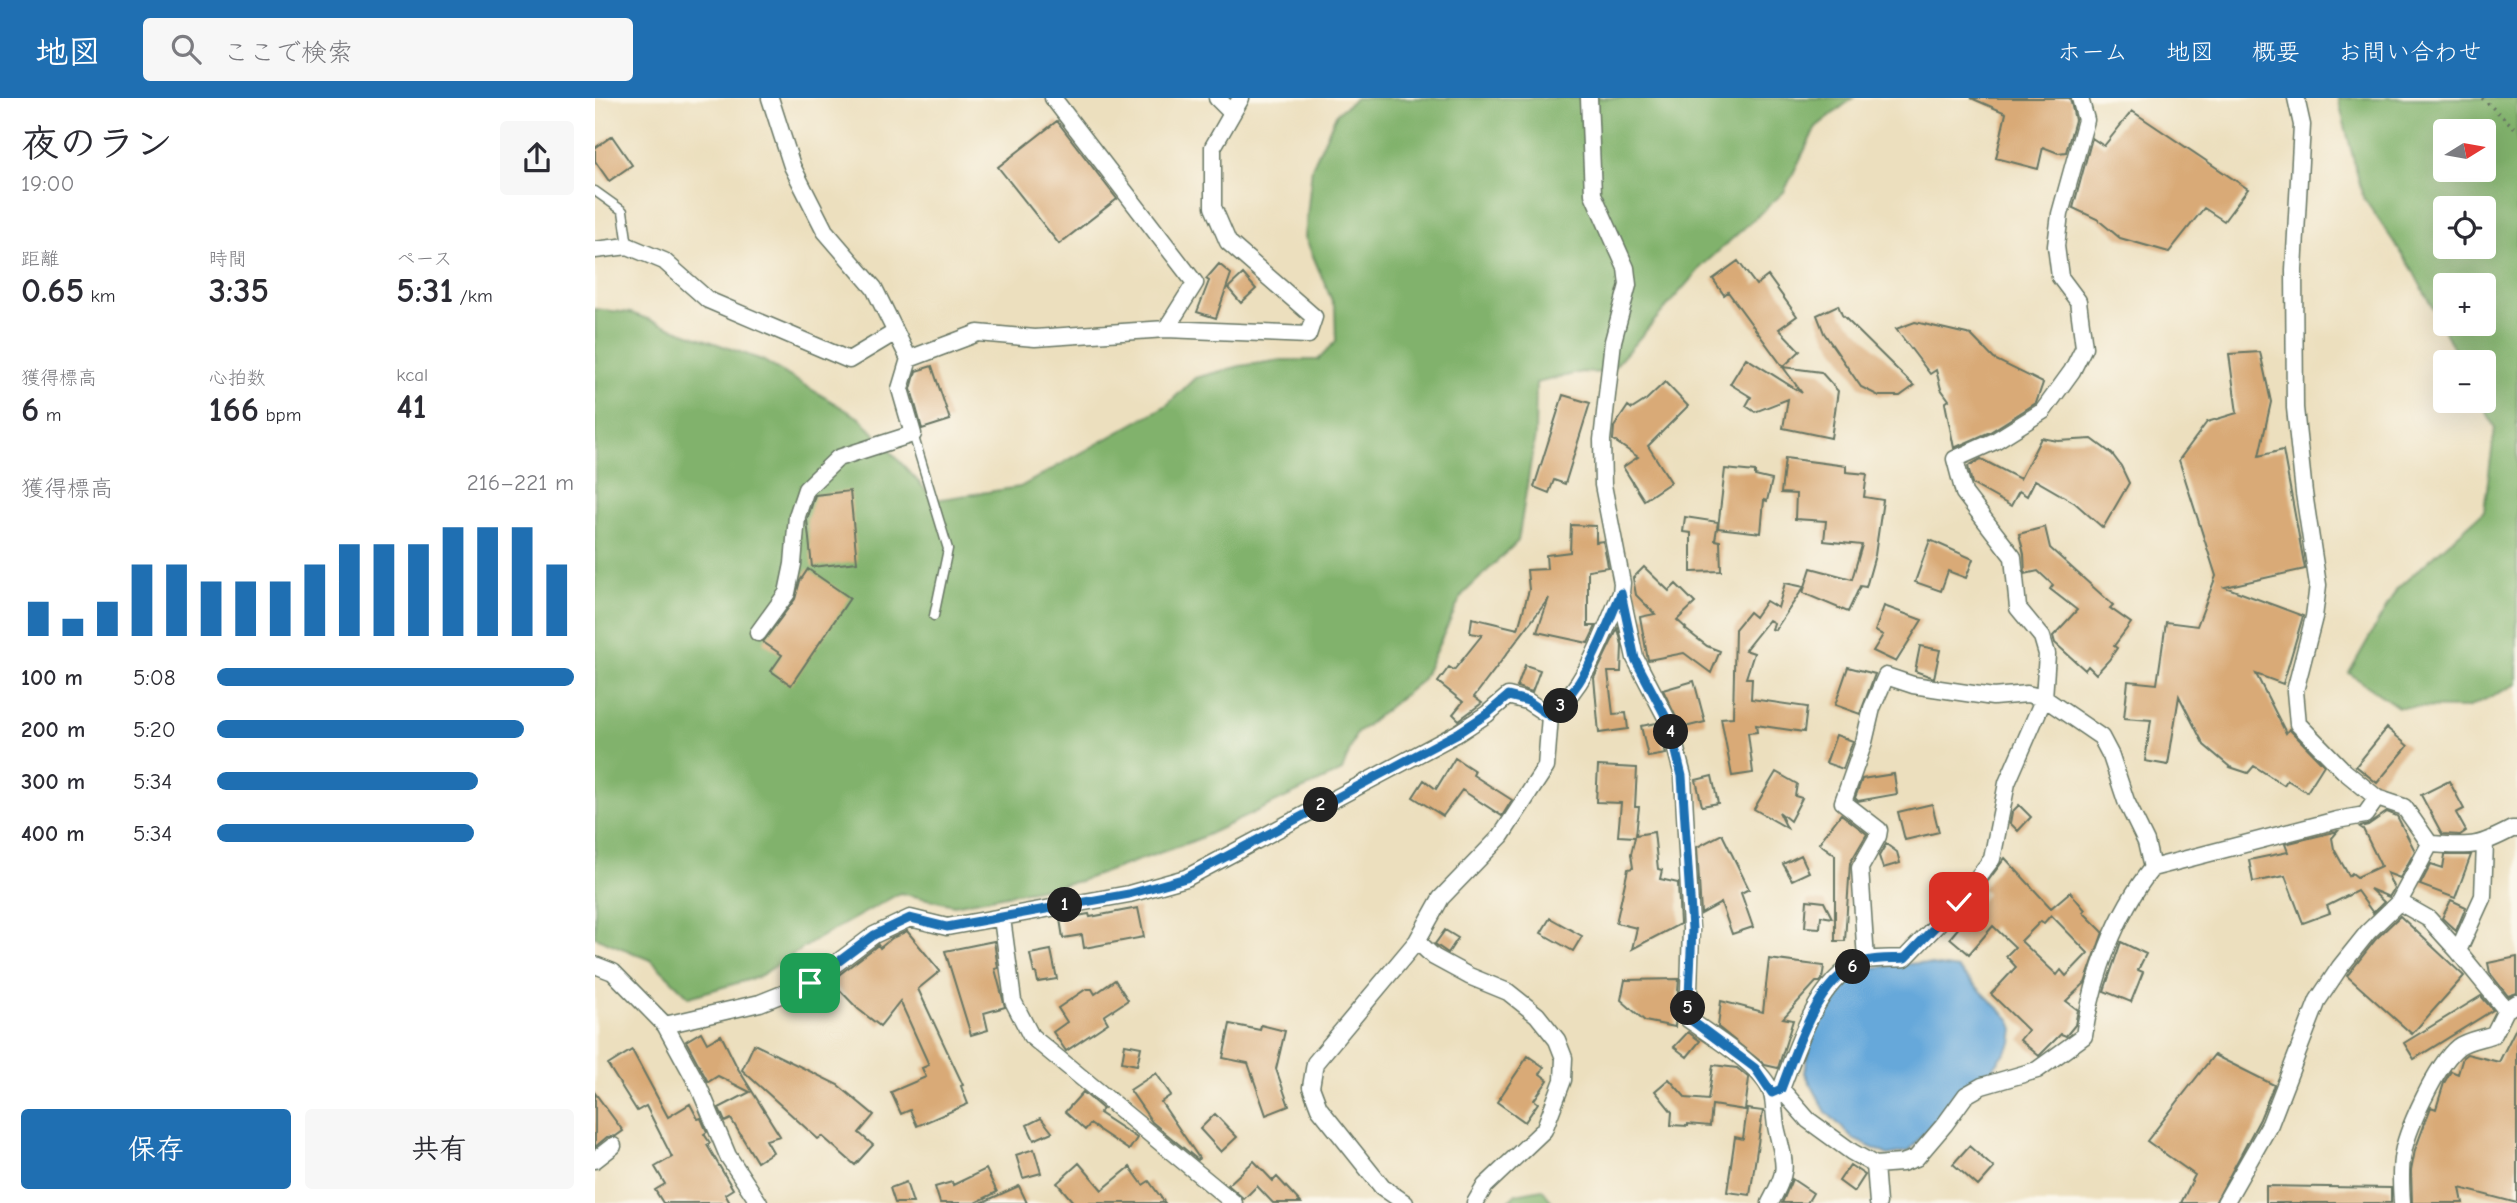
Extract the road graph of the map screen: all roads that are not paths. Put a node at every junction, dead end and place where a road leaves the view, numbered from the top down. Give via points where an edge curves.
1 (769, 98) edge
2 (1052, 98) edge
3 (1217, 98) edge
4 (1241, 98) edge
5 (1589, 98) edge
6 (2080, 98) edge
7 (2296, 98) edge
8 (1233, 113) junction
9 (595, 191) edge
10 (628, 246) junction
11 (595, 250) edge
12 (1166, 329) junction
13 (894, 333) junction
14 (909, 359) junction
15 (913, 434) junction
16 (1621, 593) junction
17 (934, 616) dead end
18 (758, 633) dead end
19 (2044, 698) junction
20 (1550, 716) junction
21 (2377, 798) junction
22 (2517, 829) edge
23 (2485, 843) junction
24 (2430, 844) junction
25 (2153, 868) junction
26 (2399, 902) junction
27 (1002, 918) junction
28 (1417, 941) junction
29 (2458, 951) junction
30 (1866, 961) junction
31 (595, 965) edge
32 (2511, 1007) edge
33 (664, 1025) junction
34 (1776, 1091) junction
35 (613, 1146) dead end
36 (595, 1160) edge
37 (1875, 1166) junction
38 (759, 1203) edge
39 (1234, 1203) edge
40 (1405, 1203) edge
41 (1475, 1203) edge
42 (1770, 1203) edge
43 (1878, 1203) edge
44 (2225, 1203) edge
45 (2402, 1203) edge

1 - 13 street via 792,166 825,231 874,288
2 - 12 street via 1195,283
3 - 8 street
4 - 8 street
5 - 16 street via 1593,194 1626,268 1628,285 1613,341 1602,440 1603,485
6 - 19 street via 2086,120 2060,214 2056,246 2060,277 2078,301 2084,346 2043,411 1955,459 1963,493 2013,557 2018,608 2042,637 2047,654
7 - 21 street via 2302,125 2294,270 2295,408 2318,586 2295,691 2298,724
8 - 12 street via 1213,147 1213,206 1228,242 1314,317 1308,335
9 - 10 lane via 623,211
10 - 11 street
10 - 13 street via 664,261 708,300 849,360
12 - 14 street via 1035,338 978,333
13 - 14 street
14 - 15 street via 900,389
15 - 17 lane via 947,549
15 - 18 street via 838,458 806,489 797,516 787,593
16 - 20 street via 1585,676
16 - 34 street via 1635,659 1669,723 1682,776 1692,929 1688,1018 1755,1068
19 - 25 street via 2101,737
19 - 30 street via 2007,783 1992,859 1959,902 1905,958
19 - 30 street via 2027,694 1993,697 1913,685 1886,676 1843,802 1879,830 1860,868
20 - 27 street via 1528,701 1508,696 1458,733 1186,878 1129,894
20 - 28 street via 1546,768 1501,836 1441,898
21 - 24 street via 2404,807
21 - 25 street via 2365,815
22 - 23 street
23 - 24 street via 2471,847
23 - 29 street via 2483,896
24 - 26 street
25 - 37 street via 2138,886 2105,956 2089,1000 2084,1035 2037,1070 1966,1095 1916,1158
26 - 29 street via 2429,919
26 - 44 street via 2368,932 2318,1000 2270,1124
27 - 33 street via 947,927 910,918 874,935 810,983 760,1003
27 - 39 street via 1013,1001 1031,1036
28 - 40 street via 1315,1063 1311,1087 1319,1108 1382,1187
28 - 41 street via 1434,957 1508,992 1537,1015 1557,1040 1564,1058 1563,1080 1545,1130 1485,1186
29 - 32 street
30 - 34 street via 1843,972 1821,996
31 - 33 street via 613,972
32 - 45 street via 2494,1034 2459,1047 2433,1080 2402,1157
33 - 38 street via 699,1087 728,1156
34 - 37 street via 1808,1120
34 - 42 street via 1785,1176
35 - 36 street
37 - 43 street

